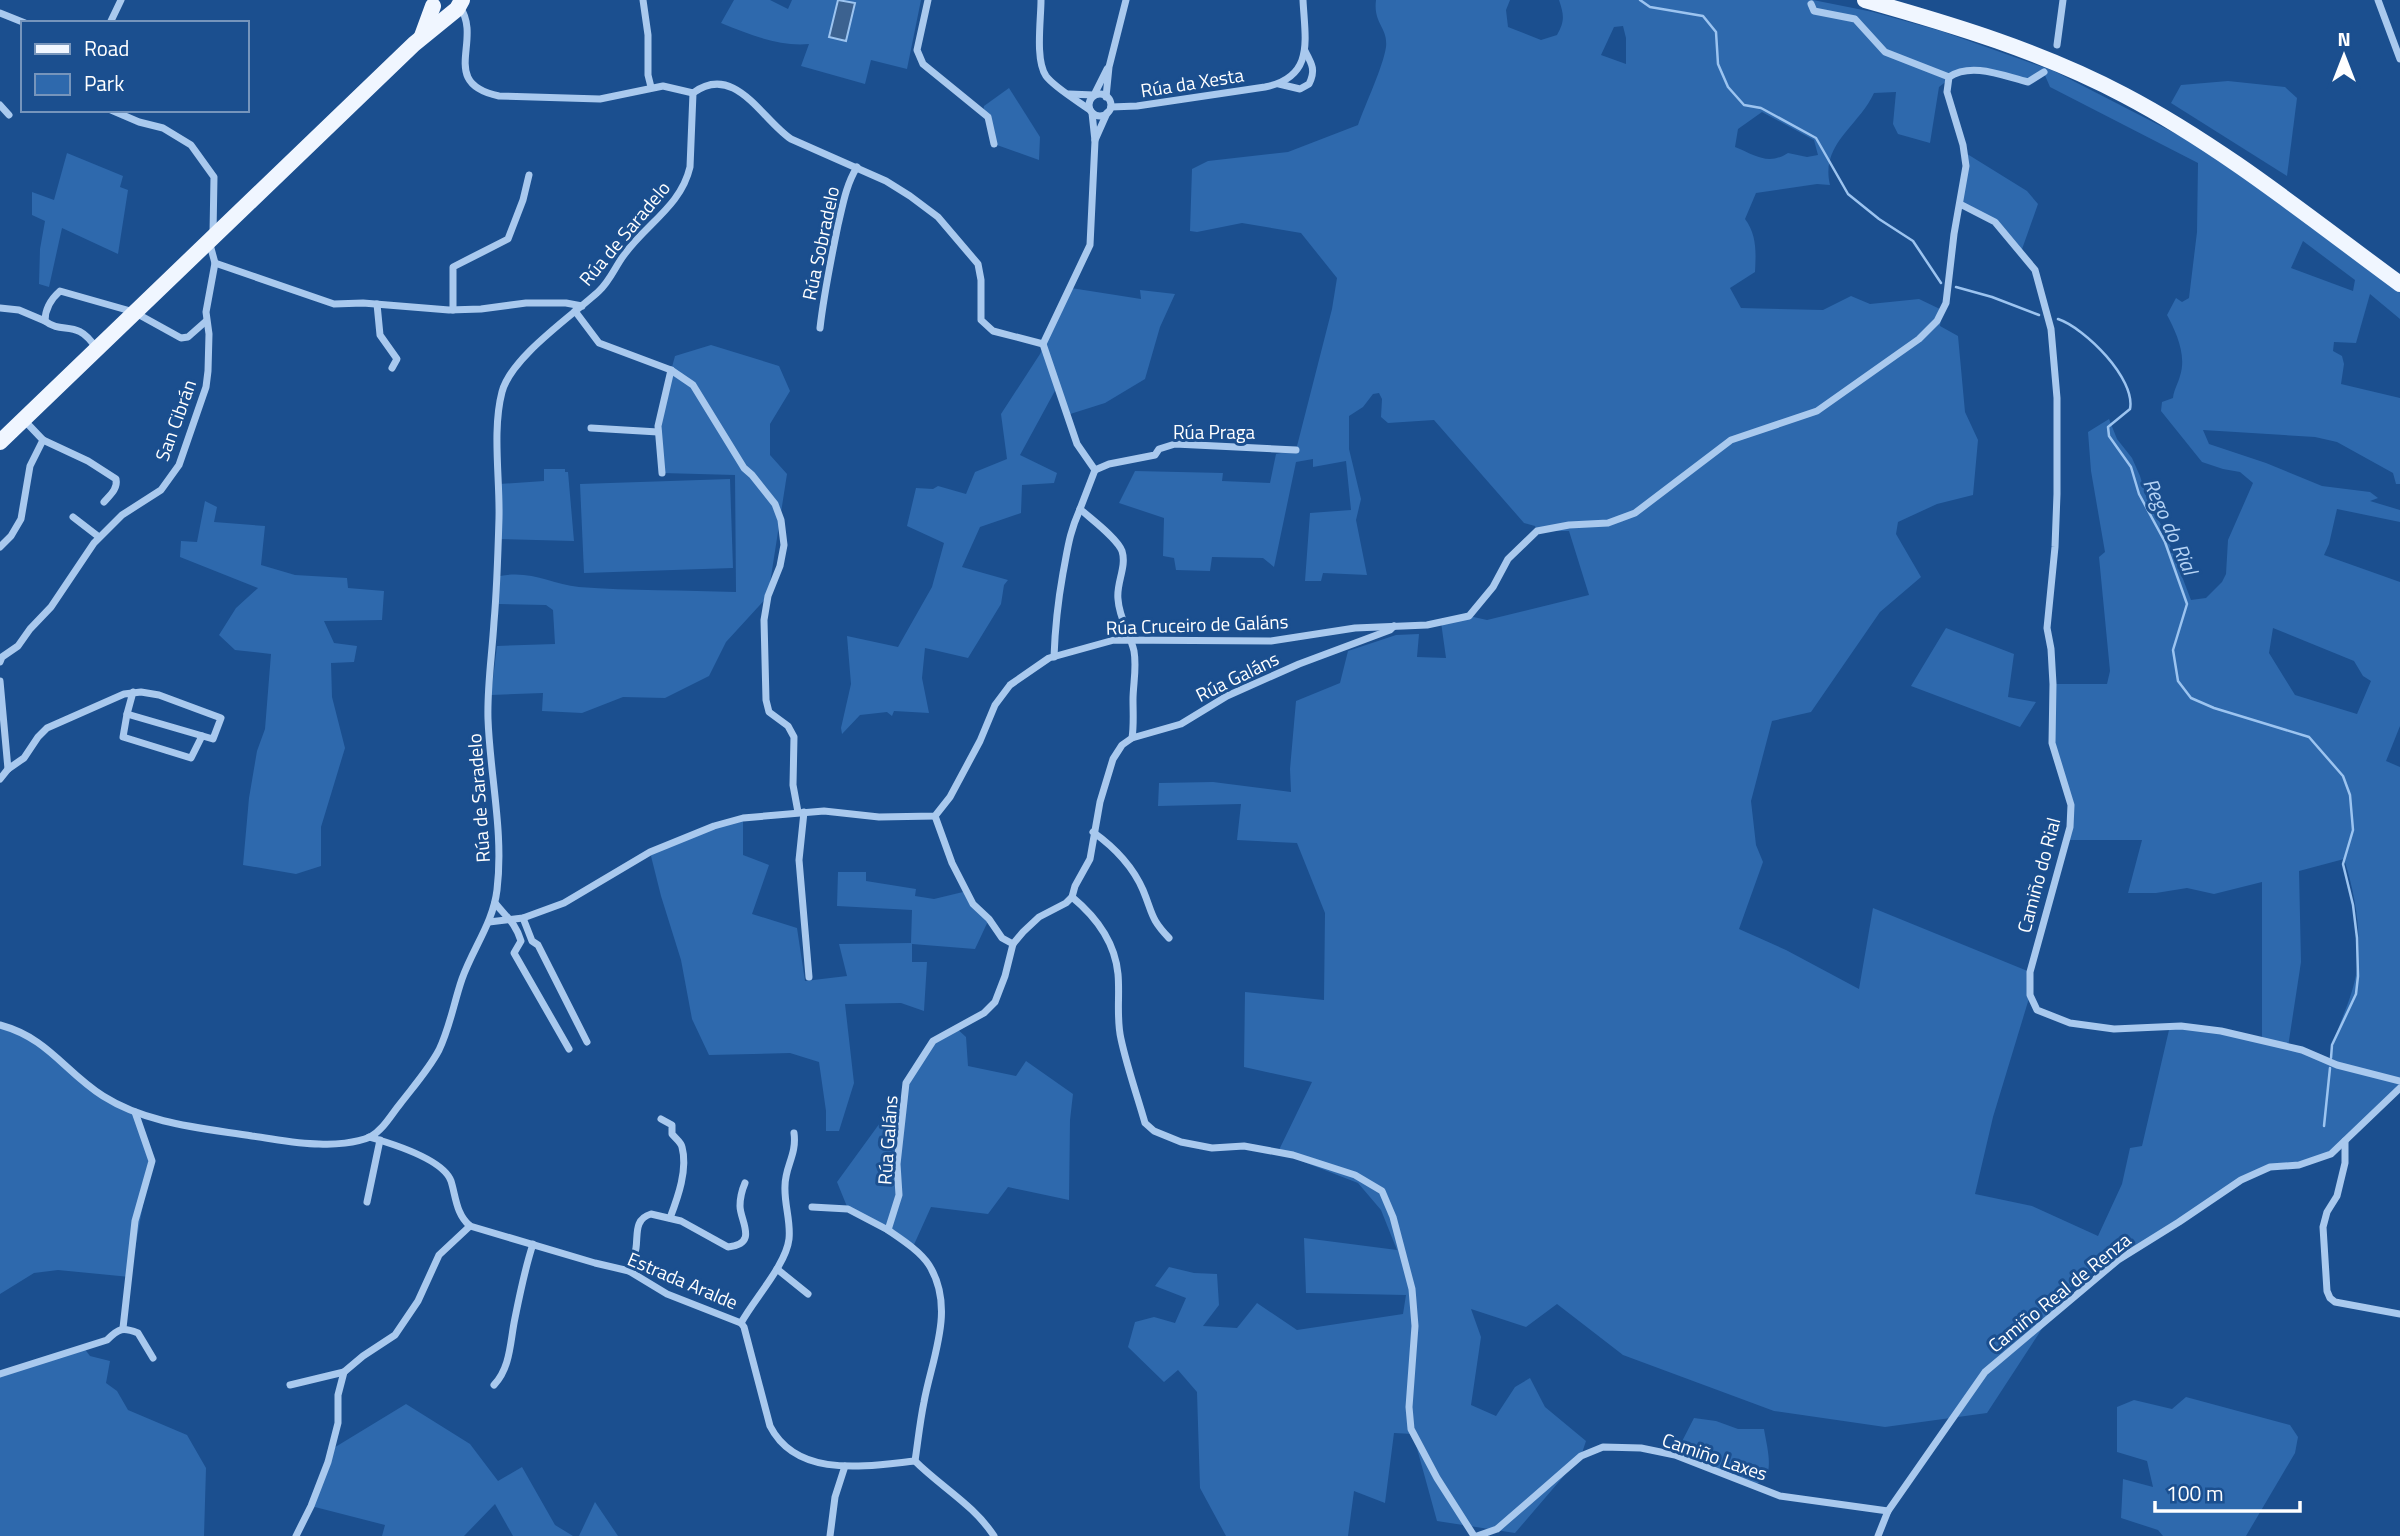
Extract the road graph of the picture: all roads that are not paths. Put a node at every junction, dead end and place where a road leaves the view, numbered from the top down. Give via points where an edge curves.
1 (121, 0) edge
2 (643, 0) edge
3 (928, 0) edge
4 (1041, 0) edge
5 (1126, 0) edge
6 (1303, 0) edge
7 (1866, 0) edge
8 (2063, 0) edge
9 (2378, 0) edge
10 (432, 3) edge
11 (458, 4) edge
12 (1811, 4) dead end
13 (0, 13) edge
14 (21, 21) edge
15 (111, 21) edge
16 (422, 36) junction
17 (2057, 45) dead end
18 (1305, 51) junction
19 (2400, 59) edge
20 (1108, 67) junction
21 (2044, 72) dead end
22 (1949, 77) junction
23 (1279, 84) junction
24 (651, 87) junction
25 (693, 93) junction
26 (1069, 93) junction
27 (1094, 95) junction
28 (1105, 97) junction
29 (0, 105) edge
30 (1109, 110) junction
31 (1091, 111) junction
32 (115, 112) edge
33 (9, 115) dead end
34 (1095, 141) junction
35 (993, 144) dead end
36 (857, 167) junction
37 (529, 176) dead end
38 (1960, 204) junction
39 (211, 238) junction
40 (215, 263) junction
41 (2400, 284) edge
42 (377, 304) junction
43 (0, 308) edge
44 (578, 308) junction
45 (453, 310) junction
46 (134, 312) junction
47 (46, 321) junction
48 (205, 322) junction
49 (820, 328) dead end
50 (1043, 344) junction
51 (96, 348) junction
52 (392, 368) dead end
53 (671, 370) junction
54 (24, 419) junction
55 (591, 428) dead end
56 (658, 432) junction
57 (43, 440) junction
58 (0, 442) edge
59 (1296, 450) dead end
60 (1095, 470) junction
61 (662, 473) dead end
62 (104, 502) dead end
63 (1080, 509) junction
64 (73, 517) dead end
65 (100, 537) junction
66 (0, 547) edge
67 (1395, 626) junction
68 (1355, 628) junction
69 (1129, 639) junction
70 (1356, 643) junction
71 (3, 653) edge
72 (1054, 657) junction
73 (0, 662) edge
74 (0, 681) edge
75 (133, 692) junction
76 (127, 714) junction
77 (202, 736) junction
78 (1132, 738) junction
79 (8, 769) junction
80 (0, 779) edge
81 (801, 812) junction
82 (935, 816) junction
83 (1093, 832) junction
84 (1072, 897) junction
85 (495, 903) junction
86 (523, 918) junction
87 (512, 919) junction
88 (489, 922) junction
89 (1169, 938) dead end
90 (1013, 944) junction
91 (809, 977) dead end
92 (0, 1025) edge
93 (587, 1042) dead end
94 (569, 1049) dead end
95 (2400, 1081) edge
96 (2400, 1088) edge
97 (135, 1112) junction
98 (661, 1119) dead end
99 (794, 1133) dead end
100 (369, 1137) junction
101 (380, 1140) junction
102 (2345, 1141) junction
103 (745, 1183) dead end
104 (367, 1202) dead end
105 (812, 1207) dead end
106 (670, 1217) junction
107 (470, 1226) junction
108 (888, 1230) junction
109 (533, 1244) junction
110 (777, 1269) junction
111 (629, 1271) junction
112 (808, 1294) dead end
113 (2400, 1314) edge
114 (741, 1323) junction
115 (123, 1328) junction
116 (153, 1358) dead end
117 (344, 1372) junction
118 (0, 1374) edge
119 (290, 1385) dead end
120 (494, 1385) dead end
121 (915, 1461) junction
122 (845, 1466) junction
123 (1888, 1511) junction
124 (296, 1536) edge
125 (830, 1536) edge
126 (994, 1536) edge
127 (1476, 1536) edge
128 (1878, 1536) edge

1 - 15 street
2 - 24 street
3 - 35 street via 917,50 923,64 988,117
4 - 26 street via 1042,68 1050,81
5 - 20 street
6 - 18 street, Rúa da Xesta
7 - 41 main road via 1954,25 2123,95 2244,169
8 - 17 street
9 - 19 street
10 - 11 main road via 440,13
10 - 16 main road
11 - 16 main road
11 - 24 street, Rúa Sobradelo via 466,17 466,71 473,87 485,93 600,99
12 - 22 street via 1814,11 1855,19 1885,52
13 - 14 street
16 - 39 main road
18 - 23 street via 1297,73
18 - 23 street, Rúa da Xesta via 1314,74 1309,84 1300,89
20 - 27 street
20 - 28 street
21 - 22 street via 2028,82 1961,70
22 - 38 street via 1947,92 1966,166
23 - 30 street, Rúa da Xesta
24 - 25 street, Rúa Sobradelo via 673,86
25 - 36 street, Rúa Sobradelo via 709,84 736,89 783,134
25 - 44 street, Rúa de Saradelo via 688,178 670,207 623,256 601,289
26 - 27 street
26 - 31 street
27 - 28 street
27 - 31 street
28 - 30 street
29 - 33 street
30 - 31 street via 1100,116
30 - 34 street
31 - 34 street
32 - 39 street, San Cibrán via 163,128 191,145 214,177
34 - 50 street via 1090,245
36 - 49 street, Rúa Sobradelo via 844,197 829,261
36 - 50 street, Rúa Sobradelo via 929,208 976,259 981,320 988,328
37 - 45 street via 509,239 453,267
38 - 67 street via 1945,303 1937,321 1919,339 1817,411 1731,440 1635,513 1608,523 1536,531 1508,559 1469,616
38 - 95 street, Camiño do Rial via 1995,222 2035,270 2055,358 2057,529 2047,628 2053,684 2052,743 2071,806 2070,827 2030,972 2030,995 2037,1010 2070,1023 2114,1029 2181,1026 2221,1031
39 - 40 street, San Cibrán
39 - 46 main road
40 - 42 street via 334,304
40 - 48 street, San Cibrán
42 - 45 street
42 - 52 street via 380,335 397,359
43 - 47 street
44 - 45 street via 566,303 526,303
44 - 53 street via 599,343
44 - 85 street, Rúa de Saradelo via 511,373 501,394 499,528 488,696 499,868
46 - 47 street via 60,292 45,313
46 - 48 street via 181,338
46 - 51 main road
47 - 51 street via 78,330 89,336
48 - 65 street, San Cibrán via 209,334 206,387 179,465 161,490 122,515
50 - 60 street via 1077,444
51 - 54 main road
53 - 56 street
53 - 81 street via 693,385 744,468 775,504 781,520 784,545 764,620 766,700 769,712 788,726 794,737 793,785
54 - 57 street
54 - 58 main road
55 - 56 street
56 - 61 street
57 - 62 street via 116,479
57 - 66 street via 30,466 21,519 12,537
59 - 60 street, Rúa Praga via 1174,444 1155,455
60 - 63 street
63 - 69 street via 1122,552 1117,596
63 - 72 street via 1066,548
64 - 65 street
65 - 71 street, San Cibrán via 51,607 18,646
67 - 68 street, Rúa Cruceiro de Galáns
67 - 70 street, Rúa Galáns
68 - 69 street, Rúa Cruceiro de Galáns via 1271,641
68 - 70 street via 1359,635
69 - 72 street, Rúa Cruceiro de Galáns via 1101,642
69 - 78 street via 1135,668
70 - 78 street, Rúa Galáns via 1227,696 1181,724
71 - 73 street, San Cibrán
72 - 82 street, Rúa Cruceiro de Galáns via 1010,685 995,705 950,797
74 - 79 street
75 - 76 street
75 - 77 street via 159,695 220,718 213,739
75 - 79 street via 55,723
76 - 77 street
76 - 77 street via 123,737 191,758
78 - 83 street via 1113,759
79 - 80 street
81 - 82 street
81 - 86 street via 714,826 650,852 564,903
81 - 91 street via 799,860
82 - 90 street via 951,863 973,904 1002,938
83 - 84 street via 1090,859
83 - 89 street via 1118,852 1142,888 1154,922
84 - 90 street, Rúa Galáns via 1039,917
84 - 127 street via 1088,910 1112,952 1118,972 1121,1040 1144,1123 1181,1142 1293,1155 1355,1175 1382,1191 1412,1289 1411,1429
85 - 87 street
85 - 88 street, Rúa de Saradelo
86 - 87 street
86 - 93 street
87 - 88 street
87 - 94 street via 521,941 514,953
88 - 100 street, Rúa de Saradelo via 462,978 439,1050 382,1128
90 - 108 street, Rúa Galáns via 995,1002 933,1041 906,1083 897,1164 899,1195
92 - 97 street via 29,1035 90,1087
96 - 102 street, Camiño Real de Renza
97 - 100 street via 197,1129 303,1143
97 - 115 street via 152,1161 135,1221
98 - 106 street via 672,1125 672,1134 682,1144 677,1199
99 - 110 street via 796,1146 785,1185 789,1243
100 - 101 street
101 - 104 street
101 - 107 street via 445,1171 460,1213
102 - 113 street via 2337,1196 2323,1227 2327,1291 2335,1302
102 - 123 street, Camiño Real de Renza via 2331,1154 2299,1165 2270,1167 2241,1180 2118,1260 1985,1372
103 - 106 street via 740,1211 745,1237 734,1246 722,1245
105 - 108 street via 848,1209
106 - 111 street via 651,1214 641,1219
107 - 109 street, Estrada Aralde
107 - 117 street via 439,1255 418,1301 395,1335
108 - 121 street via 928,1263 941,1307 941,1335 923,1403
109 - 111 street, Estrada Aralde
109 - 120 street via 508,1357
110 - 112 street
110 - 114 street
111 - 114 street, Estrada Aralde via 667,1294
114 - 122 street, Estrada Aralde via 775,1436 798,1456
115 - 116 street via 138,1333
115 - 118 street via 107,1340
117 - 119 street
117 - 124 street via 328,1462
121 - 122 street, Estrada Aralde
121 - 126 street
122 - 125 street
123 - 127 street, Camiño Laxes via 1780,1496 1675,1455 1603,1447 1581,1456 1497,1529
123 - 128 street, Camiño Real de Renza

